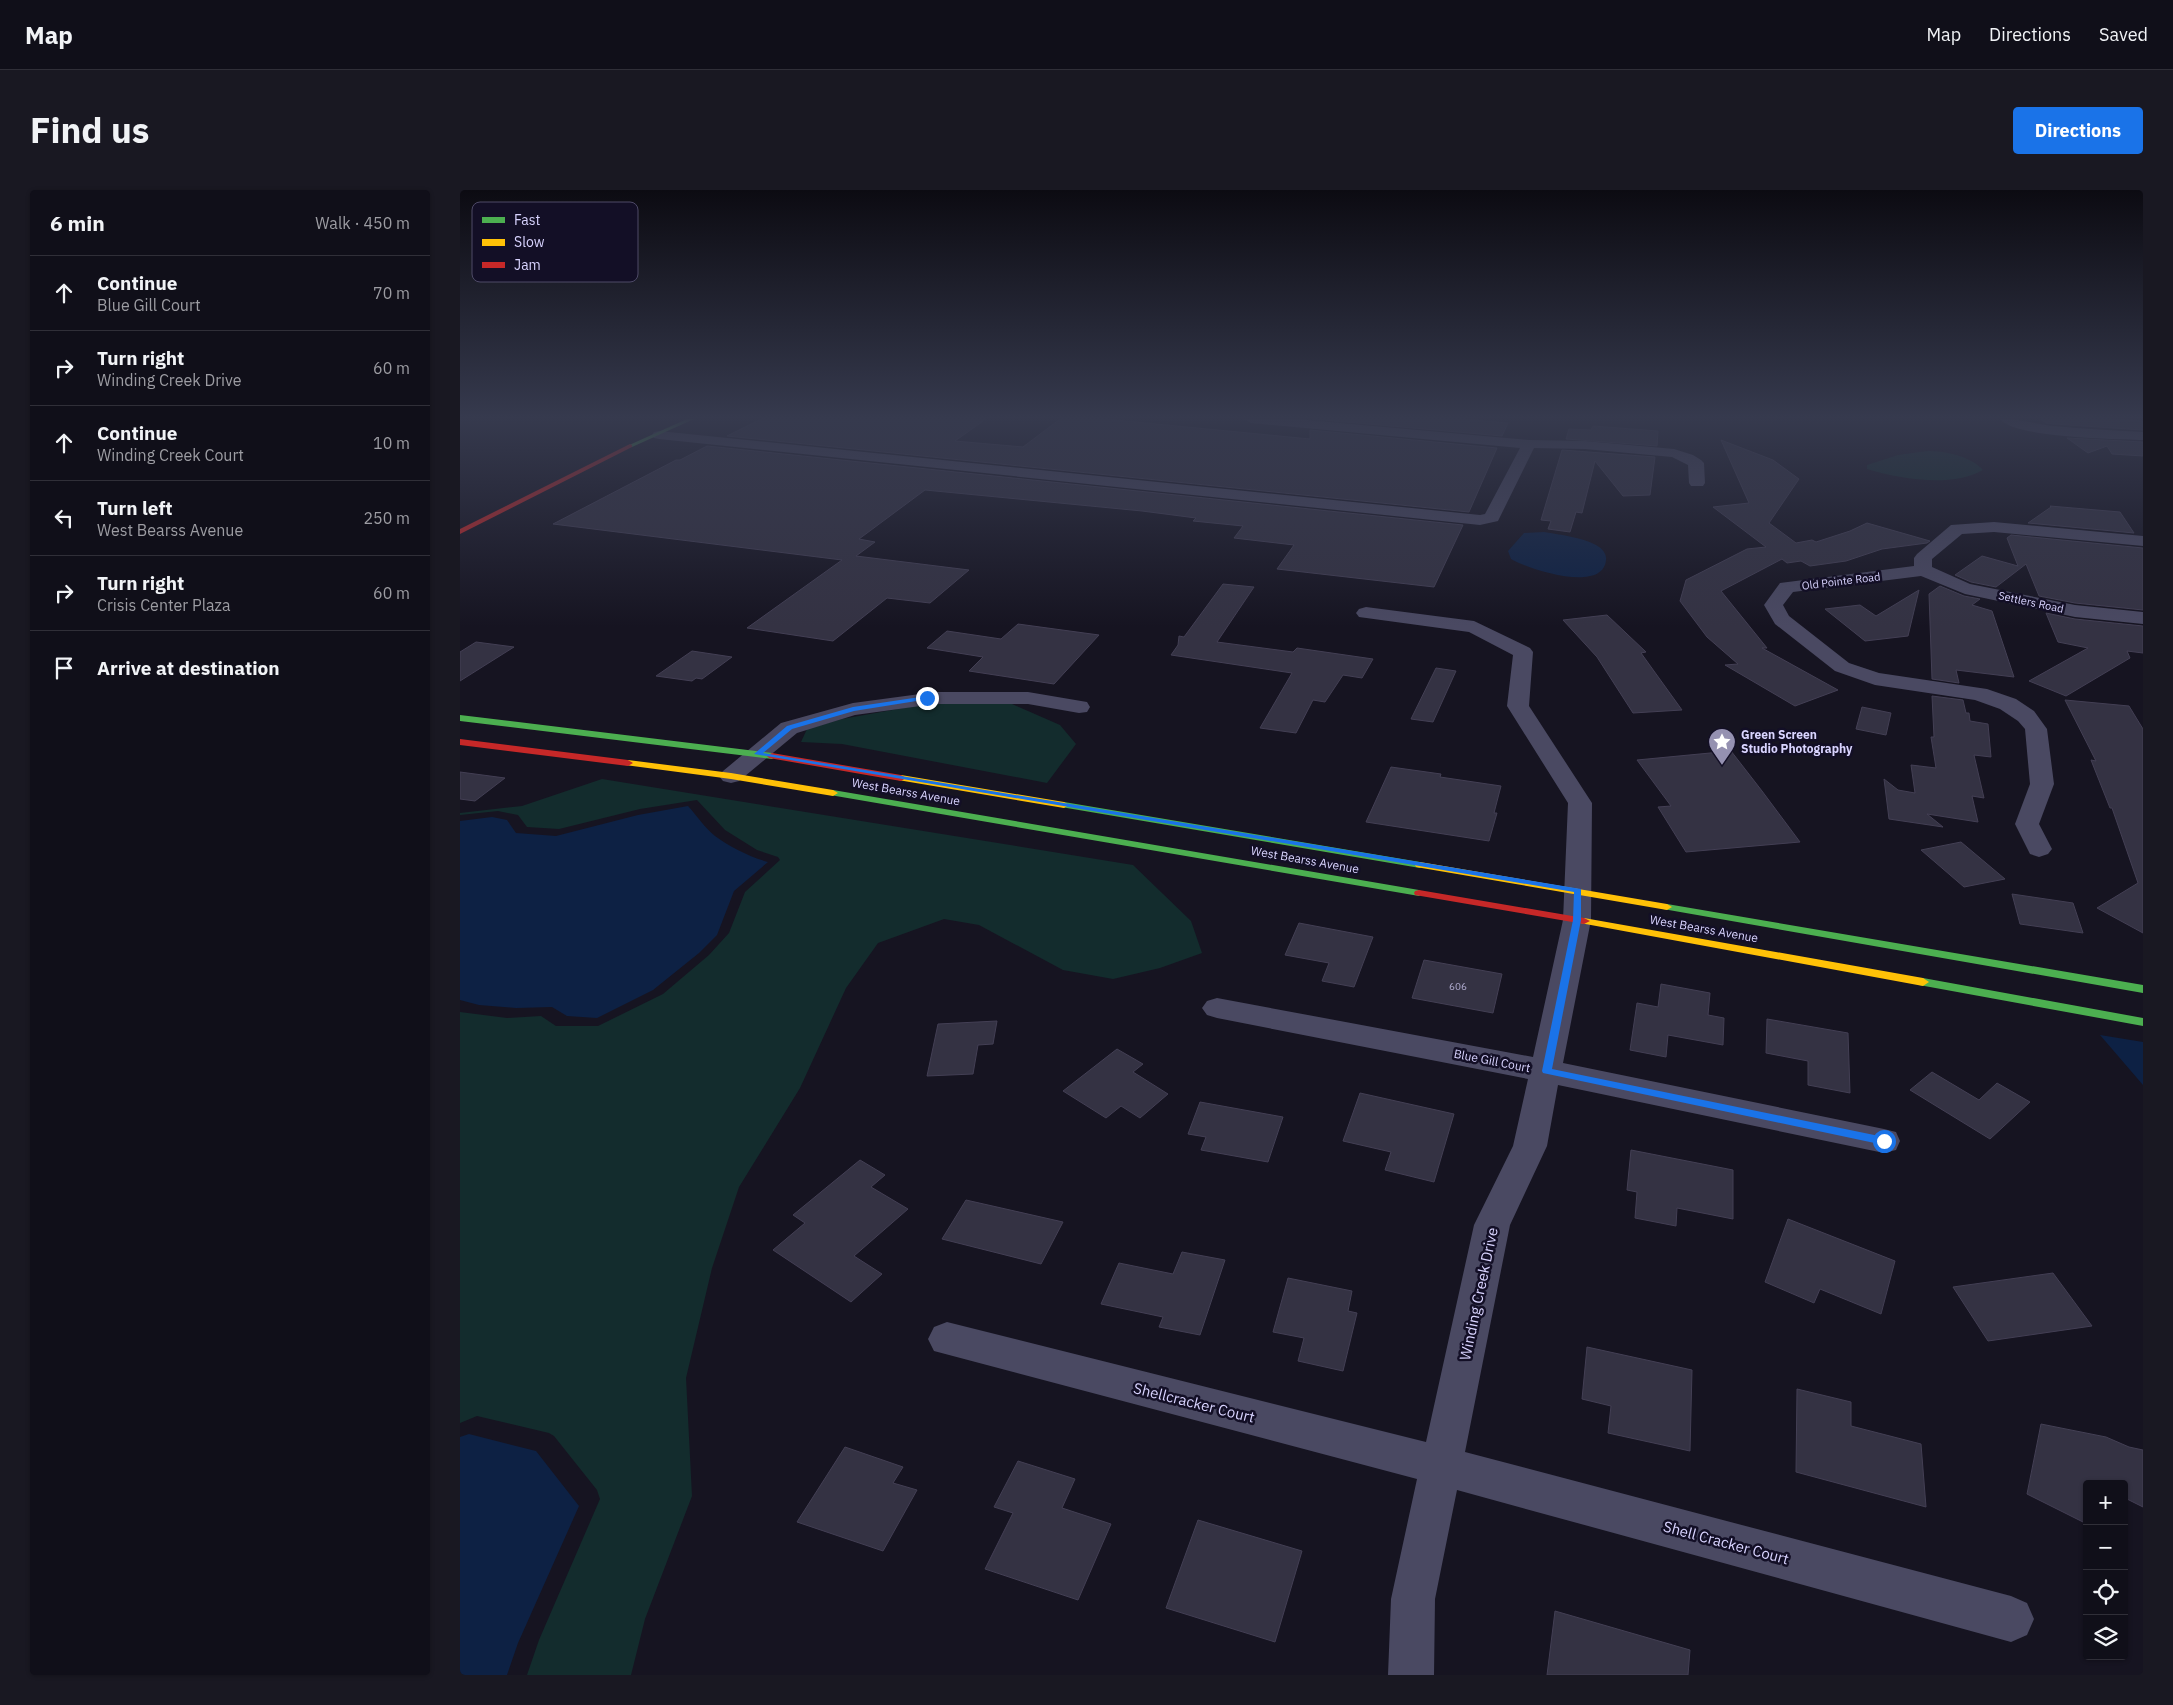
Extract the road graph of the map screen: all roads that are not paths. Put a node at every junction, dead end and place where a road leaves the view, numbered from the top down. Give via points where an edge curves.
1 (545, 488) edge
2 (570, 488) edge
3 (1174, 488) edge
4 (1507, 488) edge
5 (546, 502) dead end
6 (460, 532) edge
7 (2143, 541) edge
8 (1923, 570) junction
9 (1366, 613) dead end
10 (2143, 618) edge
11 (1079, 707) dead end
12 (460, 718) edge
13 (460, 742) edge
14 (757, 754) junction
15 (730, 776) junction
16 (2040, 850) dead end
17 (1577, 905) junction
18 (2143, 989) edge
19 (1217, 1008) dead end
20 (2143, 1022) edge
21 (1546, 1071) junction
22 (1884, 1141) dead end
23 (947, 1339) dead end
24 (1442, 1466) junction
25 (2011, 1619) dead end
26 (1411, 1675) edge

1 - 6 main road
2 - 5 main road
3 - 4 street via 1480,520 1492,517
7 - 8 street via 1994,527 1957,529 1923,558
8 - 10 street, Settlers Road via 1974,590 2075,611
8 - 16 street, Old Pointe Road via 1787,587 1773,605 1782,620 1842,668 1875,679 1979,694 2008,704 2026,716 2036,729 2042,784 2027,824
9 - 17 street, Winding Creek Drive via 1474,626 1523,652 1518,706 1580,803
11 - 14 street via 1028,698 927,698 853,709 789,728
12 - 14 main road, West Bearss Avenue
13 - 15 main road, West Bearss Avenue
14 - 15 street
14 - 17 main road, West Bearss Avenue
15 - 17 main road, West Bearss Avenue
17 - 18 main road, West Bearss Avenue
17 - 20 main road, West Bearss Avenue
17 - 21 street, Winding Creek Drive
19 - 21 street, Blue Gill Court
21 - 22 street, Blue Gill Court
21 - 24 street, Winding Creek Drive via 1530,1146 1492,1225
23 - 24 street, Shellcracker Court
24 - 25 street, Shell Cracker Court
24 - 26 street, Winding Creek Drive via 1413,1600

